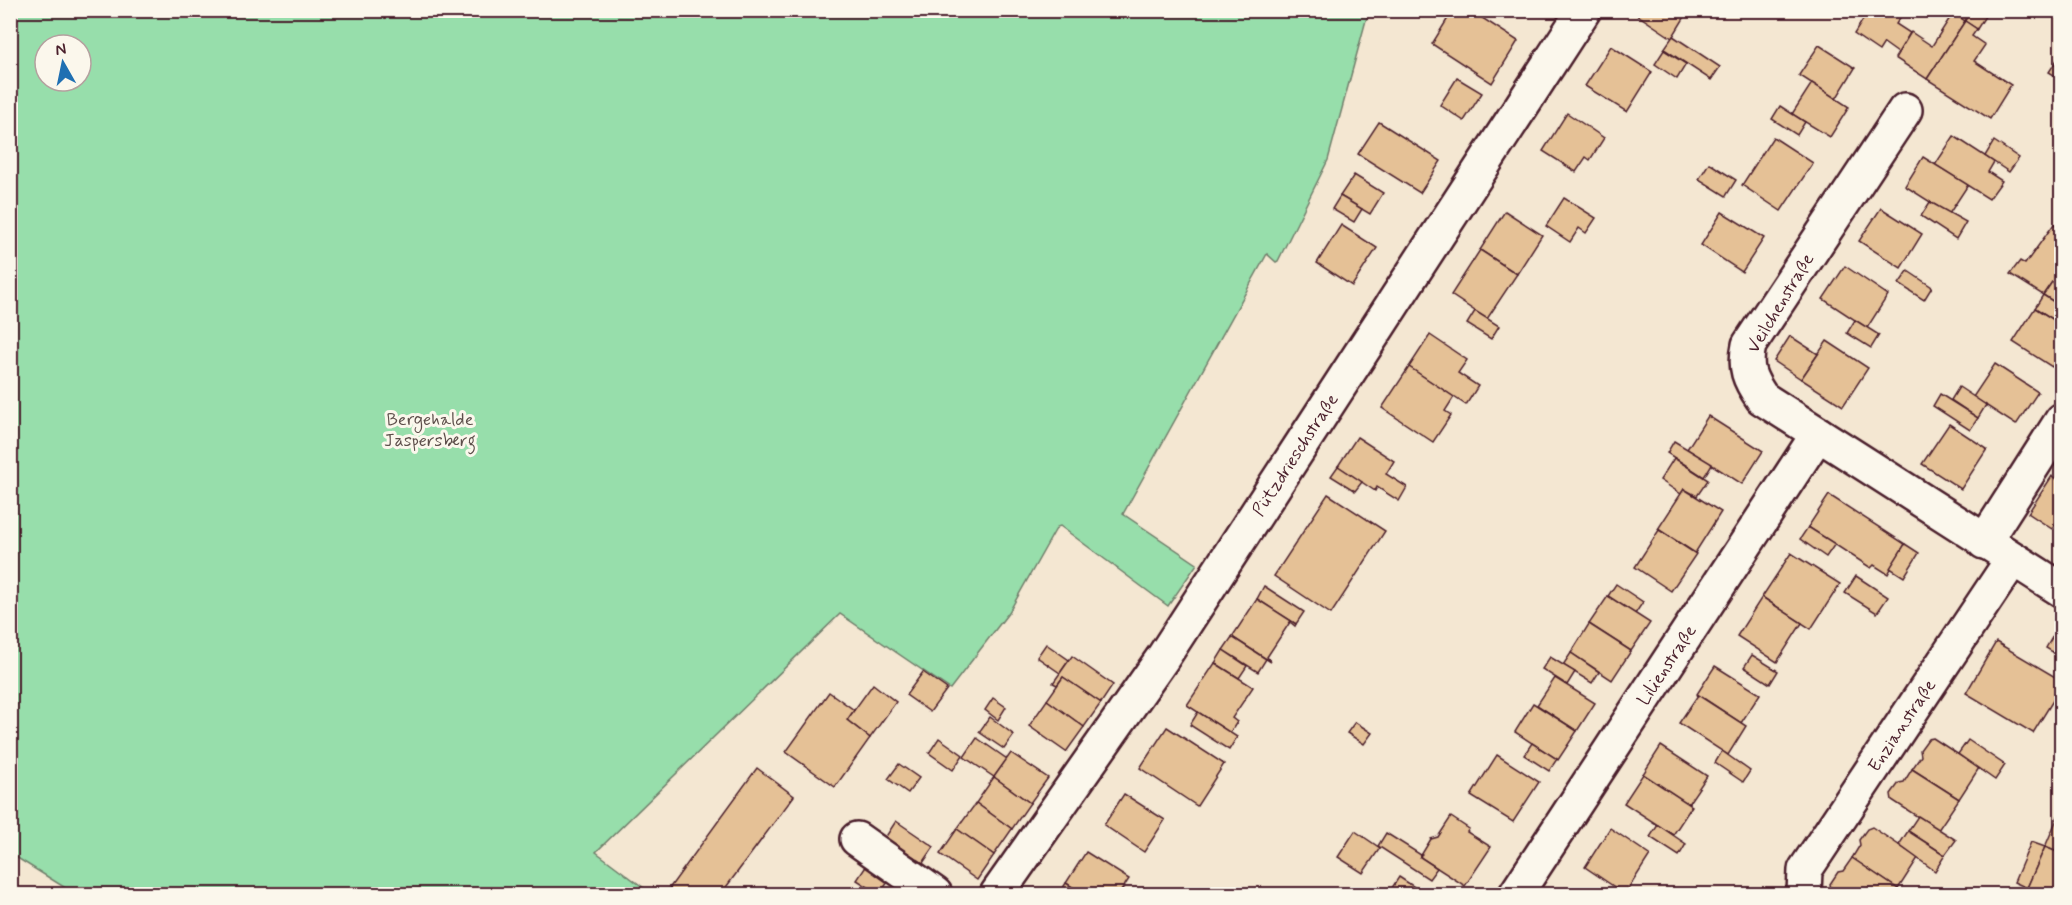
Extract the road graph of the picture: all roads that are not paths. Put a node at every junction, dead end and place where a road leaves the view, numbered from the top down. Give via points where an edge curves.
1 (1584, 10) edge
2 (1905, 110) dead end
3 (2061, 420) edge
4 (1818, 434) junction
5 (1984, 542) junction
6 (2012, 560) junction
7 (2061, 590) edge
8 (857, 839) dead end
9 (935, 894) edge
10 (997, 894) edge
11 (1516, 894) edge
12 (1804, 894) edge

1 - 10 street, Pützdrieschstraße via 1162,659
2 - 4 street, Veilchenstraße via 1749,345 1747,370 1762,398
3 - 5 street
4 - 5 street, Veilchenstraße
4 - 11 street, Lilienstraße
5 - 6 street
6 - 7 street
6 - 12 street, Enzianstraße via 1805,870
8 - 9 street

